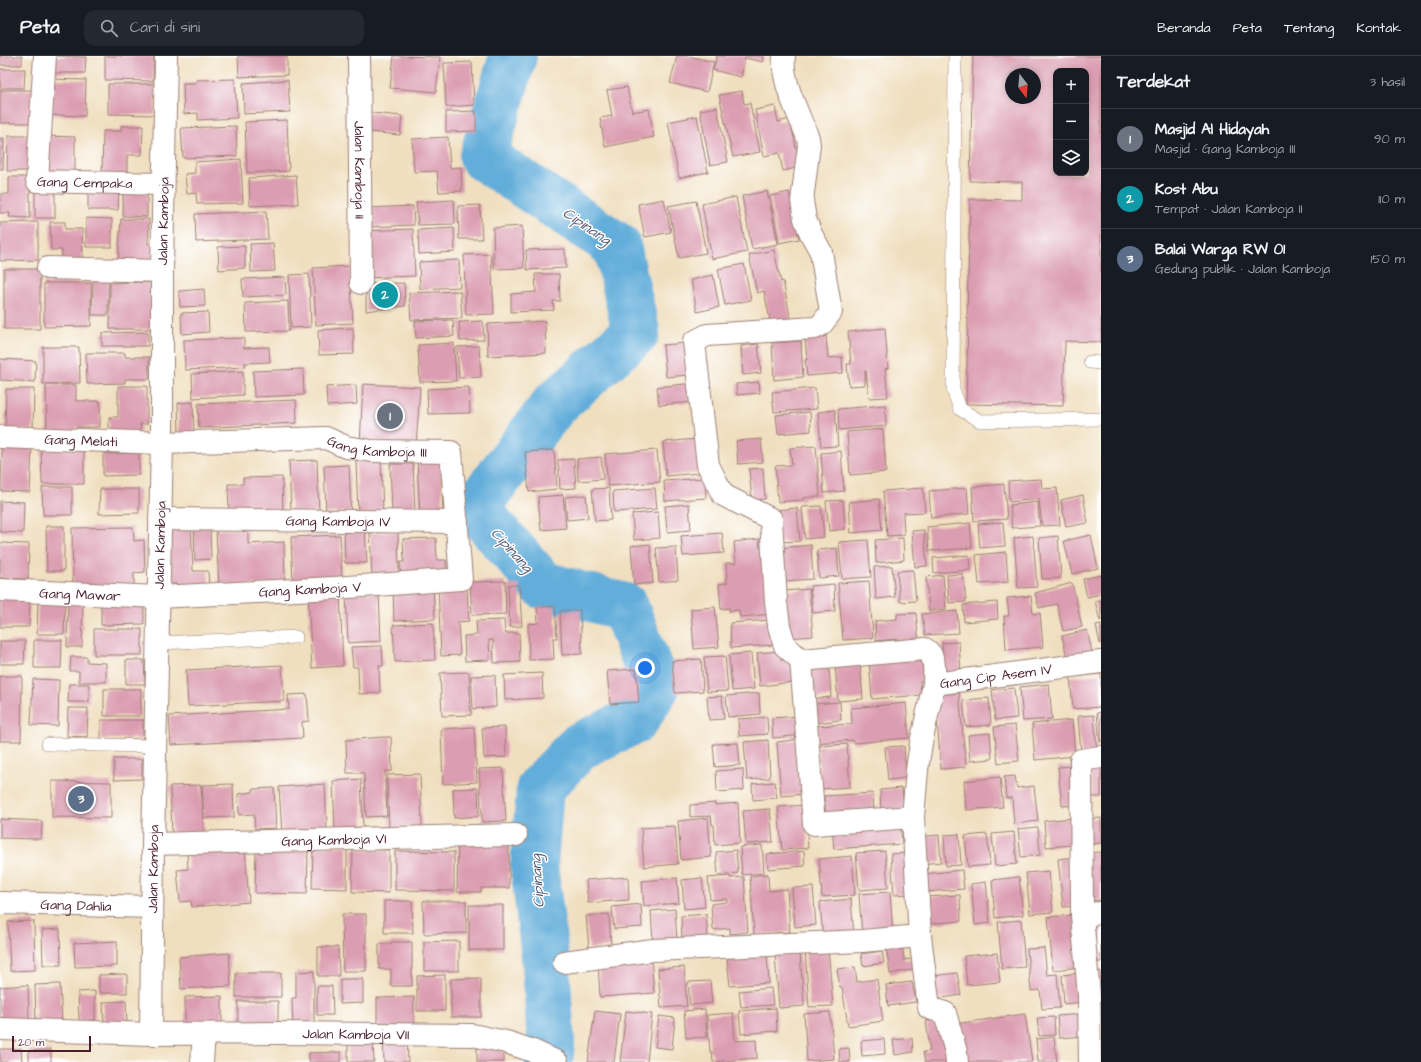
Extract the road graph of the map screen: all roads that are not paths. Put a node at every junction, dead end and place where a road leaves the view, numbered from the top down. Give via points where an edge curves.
1 (45, 56) edge
2 (166, 56) edge
3 (359, 56) edge
4 (784, 56) edge
5 (955, 56) edge
6 (163, 184) junction
7 (48, 268) dead end
8 (162, 271) junction
9 (361, 283) dead end
10 (1101, 419) edge
11 (0, 438) edge
12 (162, 443) junction
13 (160, 519) junction
14 (457, 522) junction
15 (0, 590) edge
16 (159, 597) junction
17 (296, 638) dead end
18 (158, 643) junction
19 (801, 660) junction
20 (1101, 662) edge
21 (934, 684) junction
22 (48, 744) dead end
23 (154, 746) junction
24 (1101, 757) edge
25 (913, 817) junction
26 (516, 835) dead end
27 (152, 844) junction
28 (0, 903) edge
29 (152, 907) junction
30 (1092, 914) edge
31 (920, 936) junction
32 (564, 962) dead end
33 (0, 1029) edge
34 (151, 1034) junction
35 (204, 1034) junction
36 (202, 1062) edge
37 (557, 1062) edge
38 (957, 1062) edge
39 (1088, 1062) edge

1 - 6 street, Gang Cempaka via 37,181
2 - 6 street, Jalan Kamboja
3 - 9 street, Jalan Kamboja II
4 - 19 street via 783,64 788,86 808,138 802,200 804,218 821,252 830,312 822,325 815,328 707,335 694,342 708,465 723,495 771,519 780,626 785,646
5 - 10 lane via 953,389 960,409 980,421
6 - 8 street, Jalan Kamboja
7 - 8 street
8 - 12 street, Jalan Kamboja
11 - 12 street, Gang Melati
12 - 13 street, Jalan Kamboja
12 - 14 street, Gang Kamboja III via 326,438 346,447 372,451 452,452
13 - 14 street, Gang Kamboja IV
13 - 16 street, Jalan Kamboja
14 - 16 street, Gang Kamboja V via 461,580
15 - 16 street, Gang Mawar
16 - 18 street, Jalan Kamboja
17 - 18 lane
18 - 23 street, Jalan Kamboja
19 - 21 street, Gang Cip Asem IV via 925,649 930,652 934,661
19 - 25 street via 814,824
20 - 21 street, Gang Cip Asem IV
21 - 25 street via 921,743
22 - 23 lane
23 - 27 street, Jalan Kamboja
24 - 30 street via 1081,760
25 - 31 street
26 - 27 street, Gang Kamboja VI
27 - 29 street, Jalan Kamboja
28 - 29 street, Gang Dahlia
29 - 34 street, Jalan Kamboja
30 - 39 street
31 - 32 street via 653,950
31 - 38 street via 929,1008 946,1013
33 - 34 street, Jalan Kamboja VII
34 - 35 street, Jalan Kamboja VII
35 - 36 street
35 - 37 street, Jalan Kamboja VII via 279,1032 472,1035 506,1042

